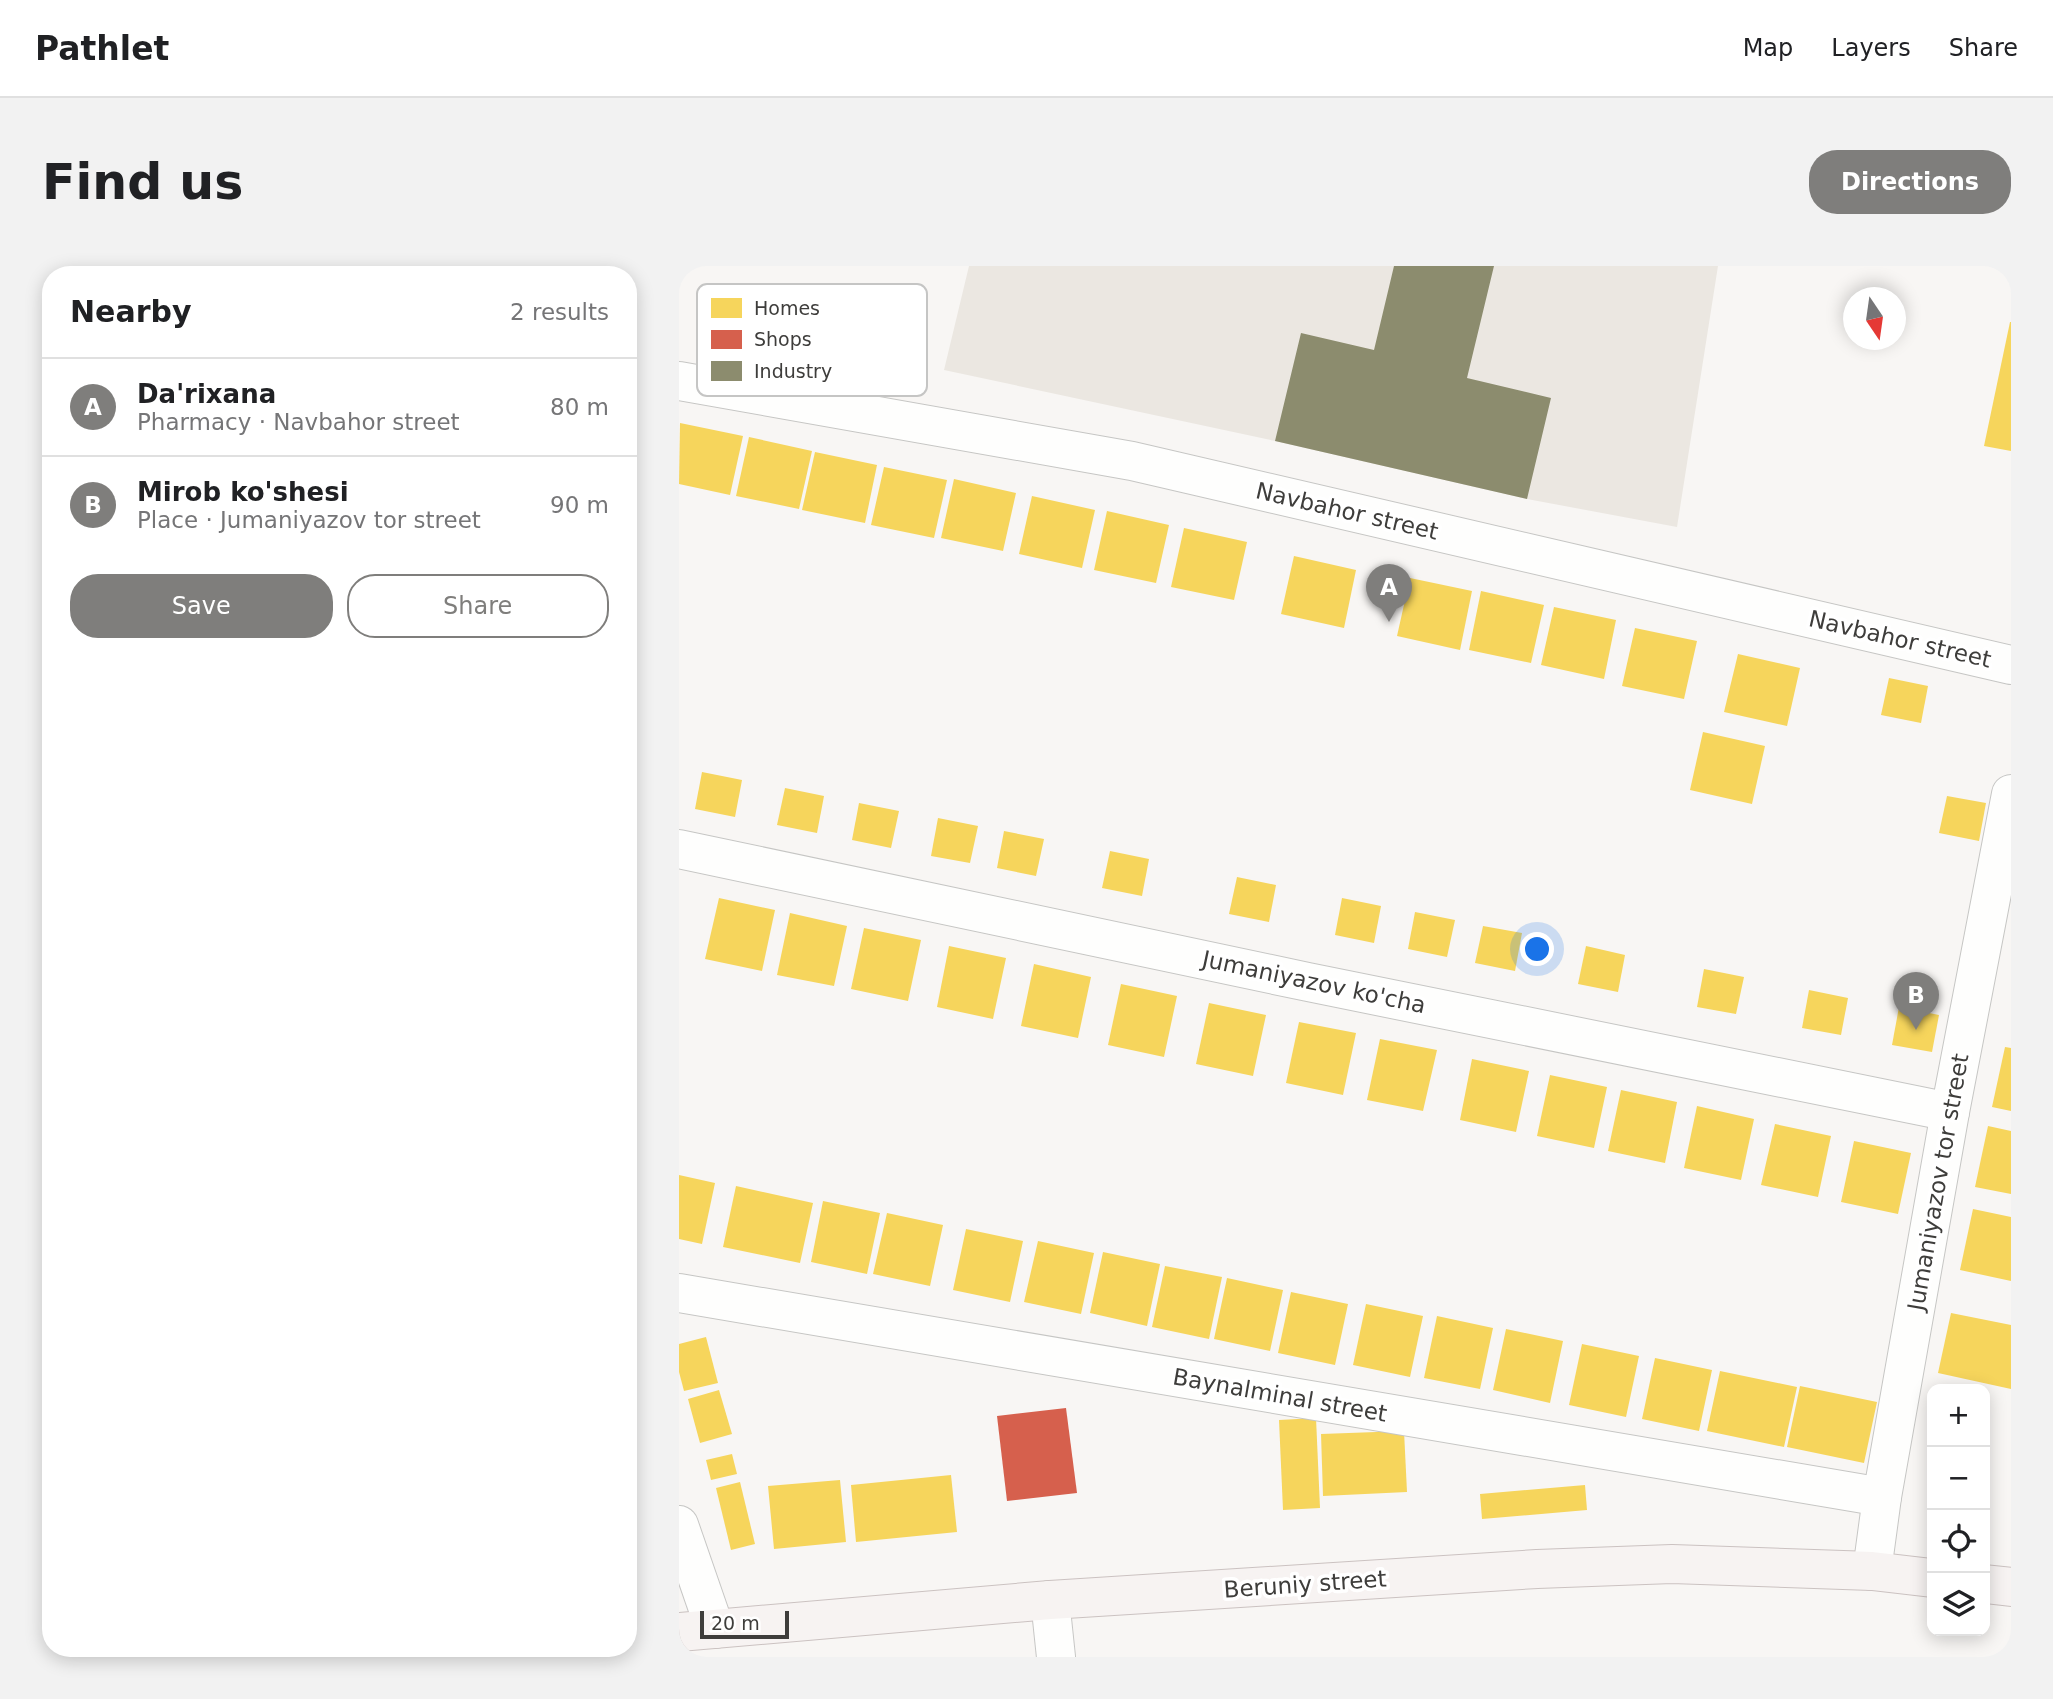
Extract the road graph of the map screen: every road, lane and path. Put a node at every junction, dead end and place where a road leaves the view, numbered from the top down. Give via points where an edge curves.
1 (679, 381) edge
2 (697, 384) edge
3 (764, 396) edge
4 (2011, 665) edge
5 (2011, 794) edge
6 (679, 849) edge
7 (1950, 1112) junction
8 (679, 1293) edge
9 (1882, 1497) junction
10 (679, 1525) edge
11 (1872, 1571) junction
12 (1927, 1577) edge
13 (1990, 1585) edge
14 (2011, 1587) edge
15 (1050, 1600) junction
16 (697, 1631) edge
17 (1056, 1657) edge

1 - 2 street, Navbahor street
3 - 4 street, Navbahor street via 1132,461
5 - 7 street, Jumaniyazov tor street
6 - 7 street, Jumaniyazov ko'cha
7 - 9 street, Jumaniyazov tor street
8 - 9 street, Baynalminal street
9 - 11 street, Jumaniyazov tor street
10 - 16 street
11 - 12 main road, Beruniy street
11 - 15 main road, Beruniy street via 1672,1564
13 - 14 main road
15 - 16 main road, Beruniy street
15 - 17 street

